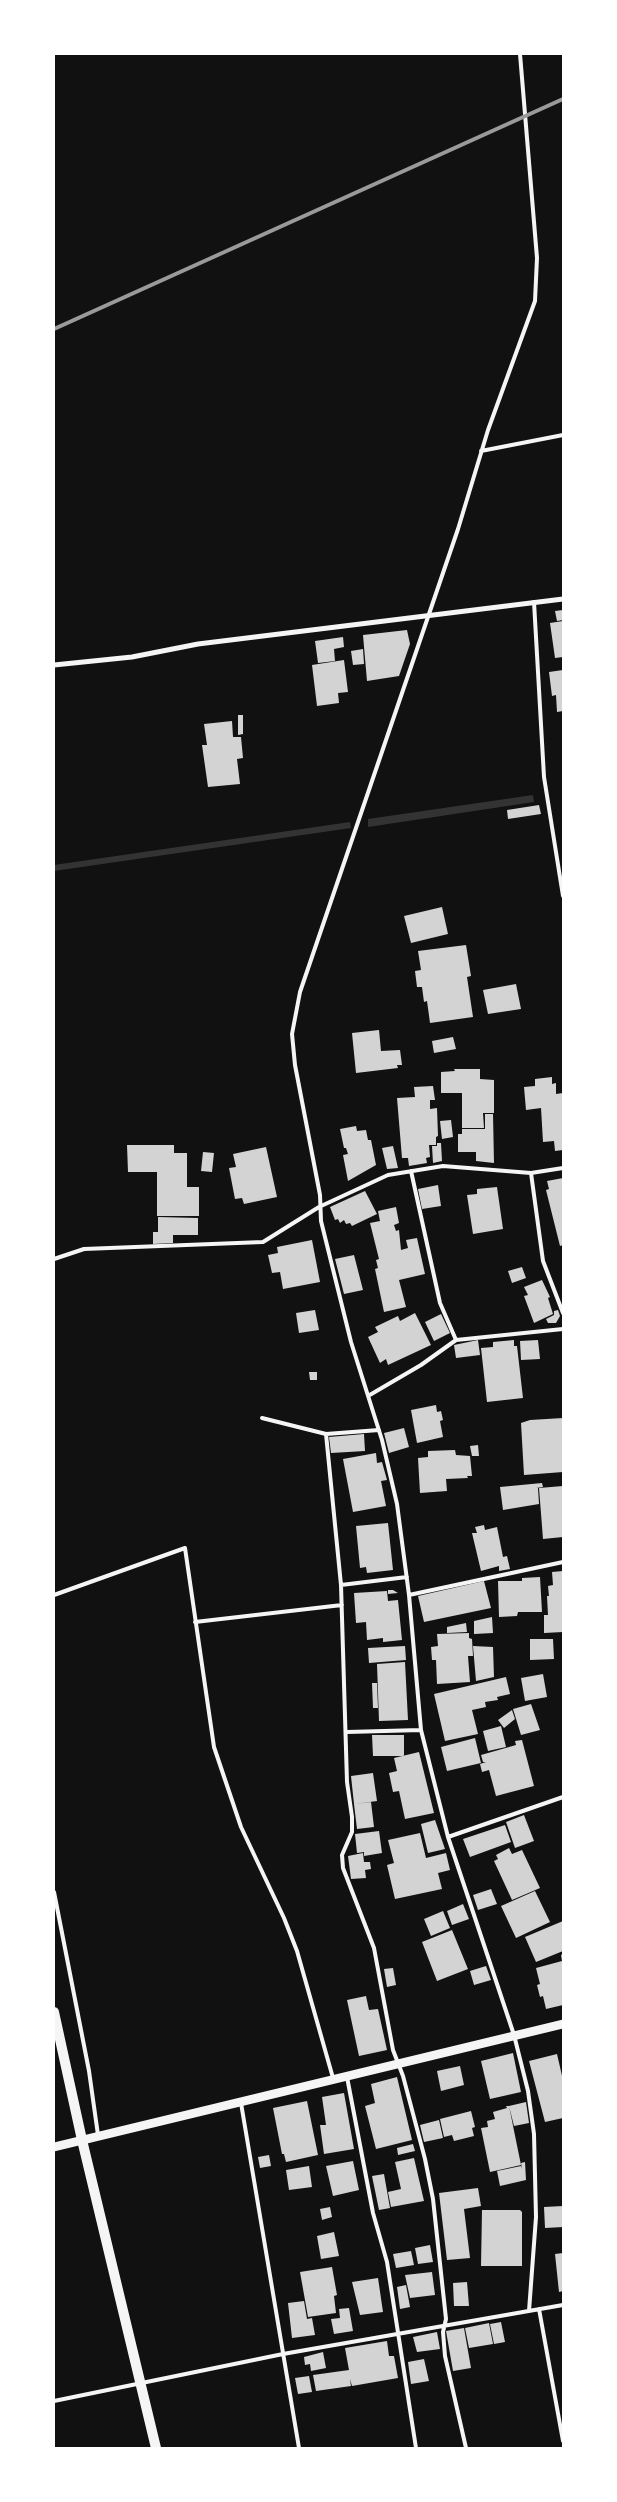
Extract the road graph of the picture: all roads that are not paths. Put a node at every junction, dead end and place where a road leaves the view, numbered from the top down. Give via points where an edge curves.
1 (520, 54) edge
2 (563, 435) edge
3 (481, 451) junction
4 (563, 598) edge
5 (534, 602) junction
6 (428, 616) junction
7 (54, 665) edge
8 (563, 896) edge
9 (563, 1168) edge
10 (411, 1172) junction
11 (531, 1173) junction
12 (319, 1207) junction
13 (54, 1259) edge
14 (563, 1313) edge
15 (563, 1328) edge
16 (456, 1340) junction
17 (368, 1396) junction
18 (262, 1418) dead end
19 (379, 1430) junction
20 (326, 1434) junction
21 (563, 1562) edge
22 (407, 1577) junction
23 (341, 1585) junction
24 (54, 1595) edge
25 (409, 1595) junction
26 (342, 1605) junction
27 (195, 1622) junction
28 (421, 1730) junction
29 (347, 1732) junction
30 (563, 1796) edge
31 (448, 1837) junction
32 (54, 1892) edge
33 (54, 2012) edge
34 (563, 2024) edge
35 (514, 2035) junction
36 (399, 2062) junction
37 (347, 2075) junction
38 (333, 2078) junction
39 (241, 2101) junction
40 (98, 2137) junction
41 (82, 2140) junction
42 (54, 2147) edge
43 (563, 2305) edge
44 (539, 2309) junction
45 (529, 2310) junction
46 (444, 2326) junction
47 (398, 2334) junction
48 (283, 2354) junction
49 (139, 2382) junction
50 (54, 2401) edge
51 (563, 2441) edge
52 (156, 2448) edge
53 (299, 2448) edge
54 (416, 2448) edge
55 (466, 2448) edge

1 - 3 lane via 537,258 535,301
2 - 3 lane
3 - 6 lane
4 - 5 street
5 - 6 street
5 - 8 lane via 544,777
6 - 7 street
6 - 12 lane via 300,992 292,1034 320,1195
9 - 11 lane
10 - 11 lane via 443,1166
10 - 12 lane via 388,1175
10 - 16 lane via 440,1303
11 - 14 lane via 543,1261
12 - 13 lane via 263,1242 84,1249
12 - 17 lane via 351,1342
15 - 16 lane
16 - 17 lane
17 - 19 lane
18 - 20 lane
19 - 20 lane
19 - 22 lane via 397,1504
20 - 23 lane
21 - 25 lane
22 - 23 lane
22 - 25 lane
23 - 26 lane
24 - 27 lane via 185,1548
25 - 28 lane
26 - 27 lane
26 - 29 lane
27 - 38 lane via 214,1747 241,1827 284,1918
28 - 29 lane
28 - 31 lane
29 - 36 lane via 347,1782 352,1825 342,1855 343,1868 372,1940 393,2050
30 - 31 lane
31 - 35 lane
32 - 40 lane via 89,2071
33 - 41 main road
34 - 35 street
35 - 36 street
35 - 45 lane via 528,2091 534,2134 536,2217
36 - 37 street
36 - 46 lane via 433,2199 446,2319
37 - 38 street
37 - 47 lane via 373,2213 387,2262
38 - 39 street
39 - 40 street
39 - 48 lane
40 - 41 street
41 - 42 street
41 - 49 main road
43 - 44 lane
44 - 45 lane
44 - 51 lane
45 - 46 lane
46 - 47 lane
46 - 55 lane via 445,2356
47 - 48 lane
47 - 54 lane
48 - 49 lane
48 - 53 lane
49 - 50 lane
49 - 52 main road

